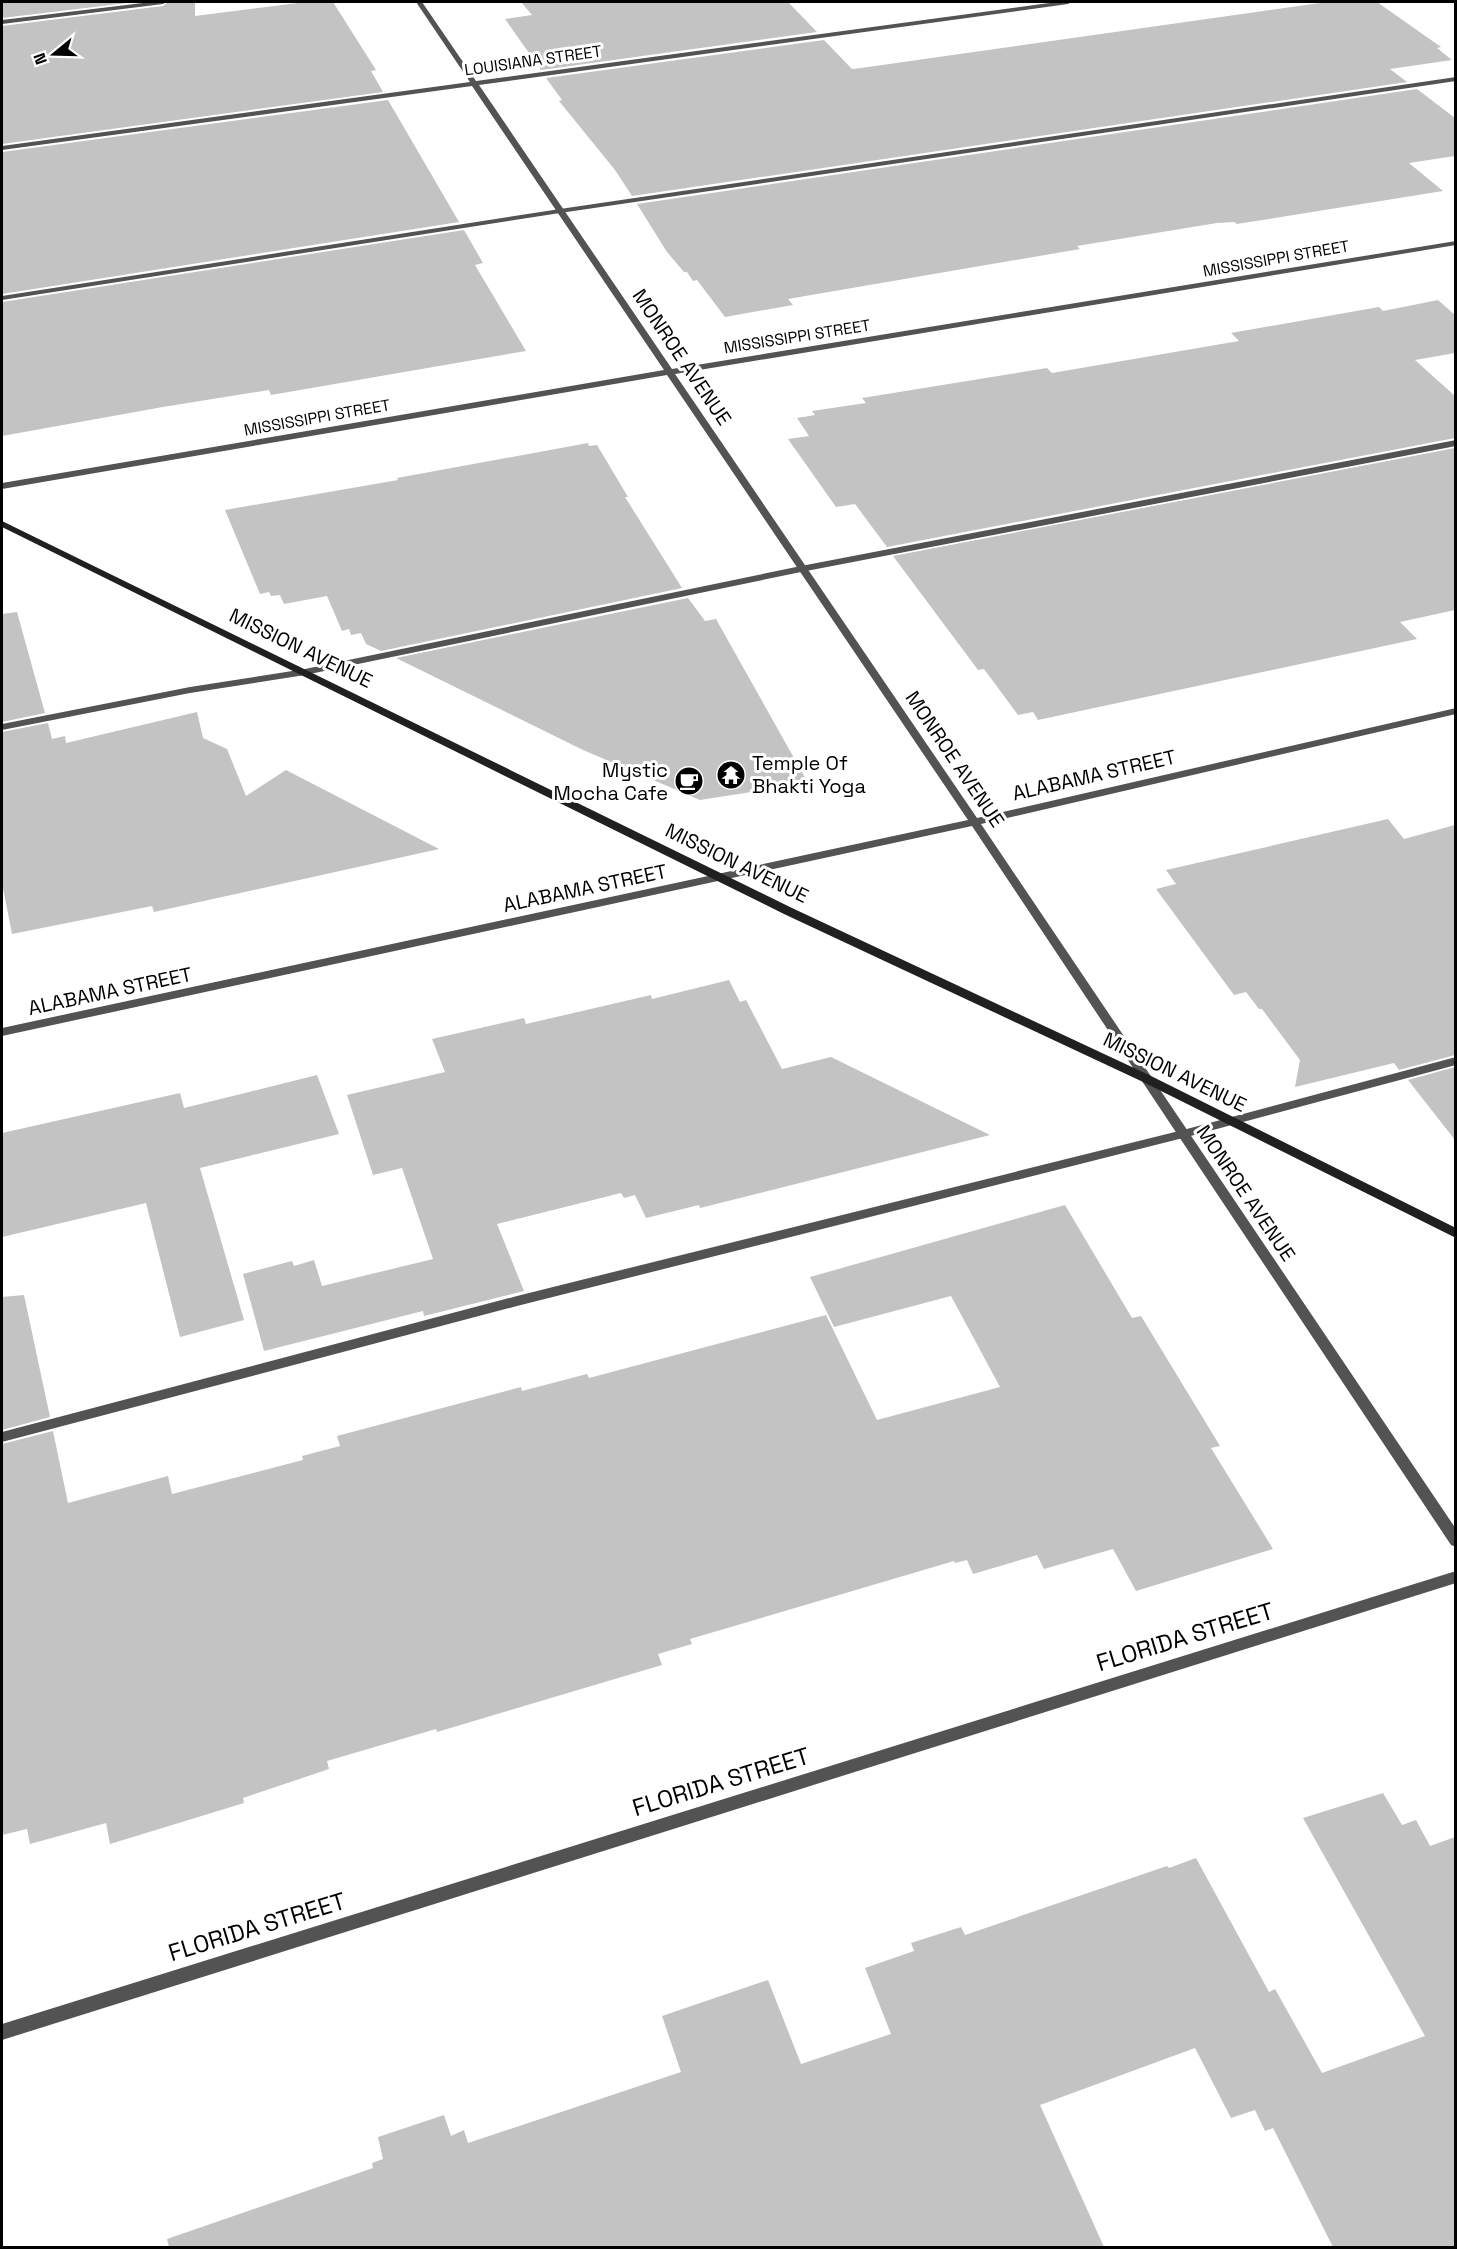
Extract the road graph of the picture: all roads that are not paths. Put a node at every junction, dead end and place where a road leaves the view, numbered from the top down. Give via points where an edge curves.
1 (163, 2) edge
2 (419, 2) edge
3 (1068, 2) edge
4 (2, 22) edge
5 (1455, 79) edge
6 (474, 82) junction
7 (2, 148) edge
8 (560, 211) junction
9 (1455, 243) edge
10 (2, 298) edge
11 (669, 372) junction
12 (1455, 443) edge
13 (2, 486) edge
14 (2, 524) edge
15 (801, 569) junction
16 (305, 672) junction
17 (1455, 711) edge
18 (2, 727) edge
19 (974, 822) junction
20 (721, 877) junction
21 (2, 1032) edge
22 (1455, 1061) edge
23 (1145, 1078) junction
24 (1231, 1122) junction
25 (1183, 1134) junction
26 (1455, 1234) edge
27 (2, 1437) edge
28 (1455, 1541) edge
29 (1455, 1578) edge
30 (2, 2032) edge

1 - 4 street
2 - 6 street, MONROE AVENUE
3 - 6 street, LOUISIANA STREET
5 - 8 street
6 - 7 street, LOUISIANA STREET
6 - 8 street, MONROE AVENUE
8 - 10 street
8 - 11 street, MONROE AVENUE
9 - 11 street, MISSISSIPPI STREET
11 - 13 street, MISSISSIPPI STREET
11 - 15 street, MONROE AVENUE
12 - 15 street
14 - 16 main road, MISSION AVENUE
15 - 16 street
15 - 19 street, MONROE AVENUE
16 - 18 street
16 - 20 main road, MISSION AVENUE
17 - 19 street, ALABAMA STREET
19 - 20 street, ALABAMA STREET
19 - 23 street, MONROE AVENUE
20 - 21 street, ALABAMA STREET
20 - 23 main road, MISSION AVENUE
22 - 24 street
23 - 24 main road, MISSION AVENUE
23 - 25 street, MONROE AVENUE
24 - 25 street
24 - 26 main road, MISSION AVENUE
25 - 27 street via 517,1301
25 - 28 street, MONROE AVENUE
29 - 30 street, FLORIDA STREET

